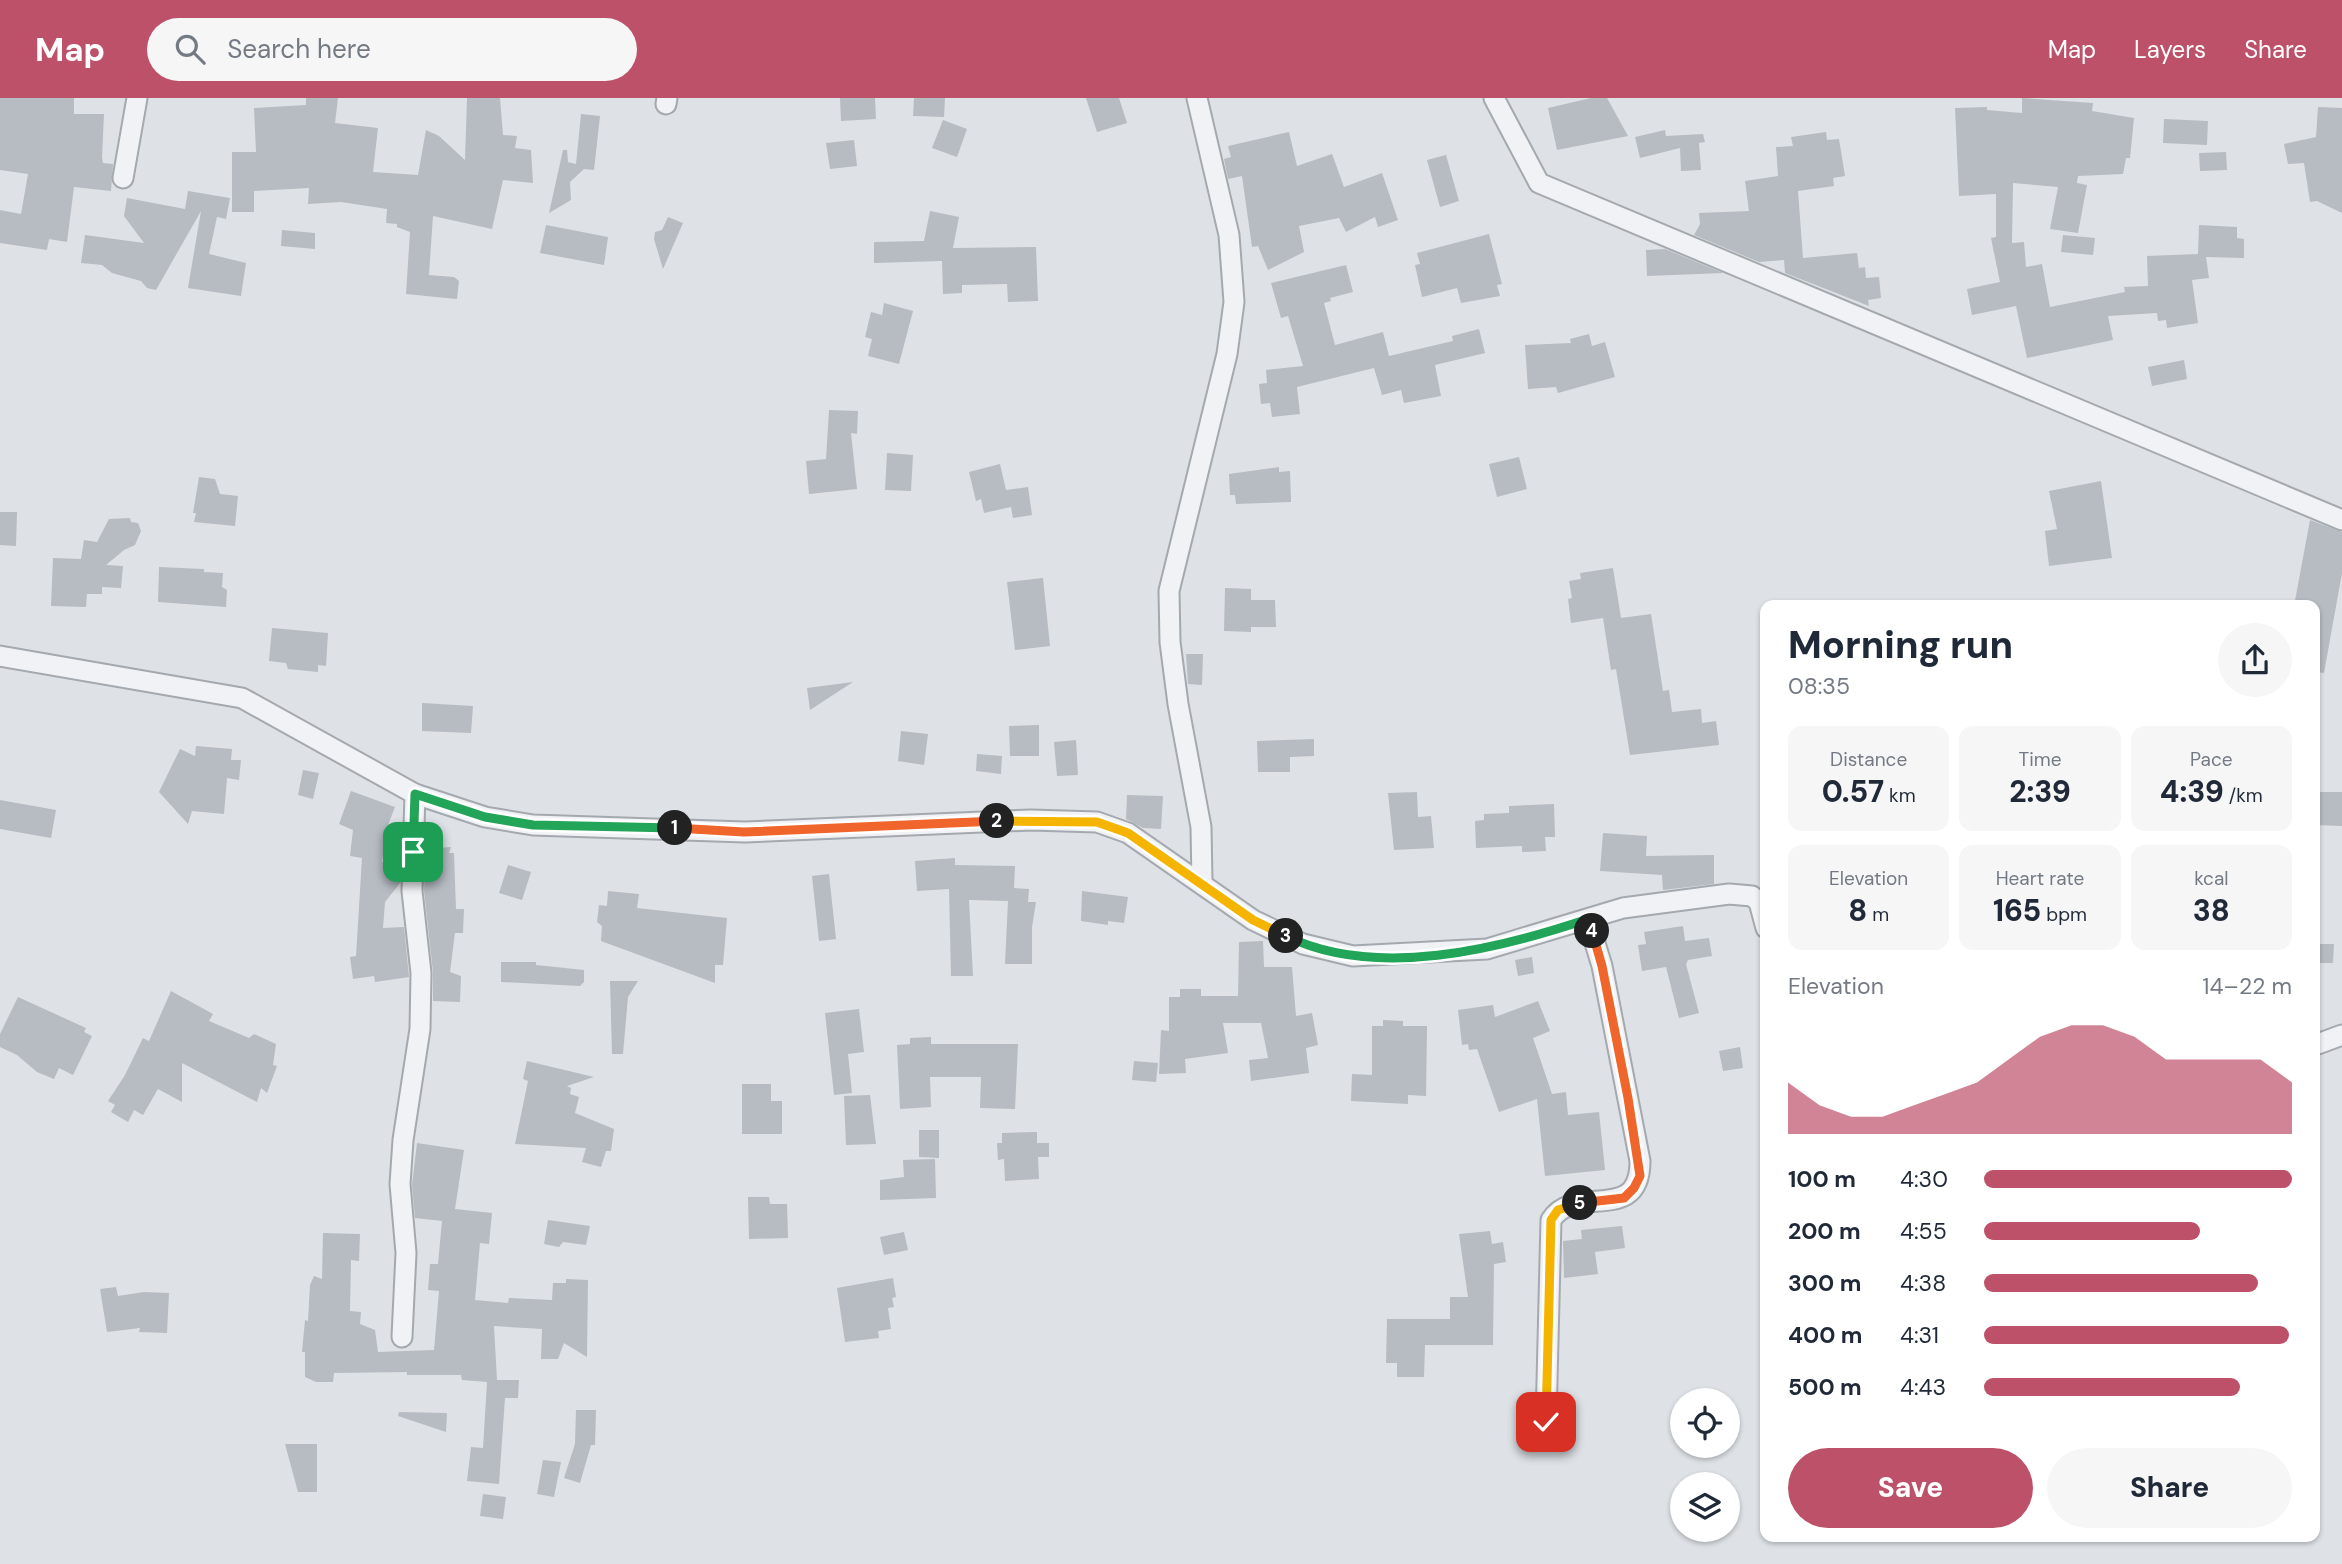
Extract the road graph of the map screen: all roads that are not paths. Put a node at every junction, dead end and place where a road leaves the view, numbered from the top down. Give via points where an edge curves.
1 (137, 98) edge
2 (1197, 98) edge
3 (1494, 98) edge
4 (123, 178) dead end
5 (2342, 520) edge
6 (0, 656) edge
7 (415, 794) junction
8 (1202, 882) junction
9 (1760, 906) edge
10 (1588, 919) junction
11 (2342, 1035) edge
12 (2320, 1043) edge
13 (402, 1337) dead end
14 (1546, 1422) dead end

1 - 4 street
2 - 8 street via 1229,235 1234,302 1227,354 1169,591 1178,704 1201,827
3 - 5 street via 1539,183
6 - 7 street via 242,698
7 - 8 street via 485,817 533,825 744,832 1031,820 1097,822 1128,833
7 - 13 street via 412,891 421,973 420,1028 400,1184 406,1253
8 - 10 street via 1253,920 1290,938 1353,956 1487,949
9 - 10 street via 1752,896 1729,894 1623,908
10 - 14 street via 1602,966 1640,1176 1624,1198 1573,1203 1558,1210 1551,1220
11 - 12 street

